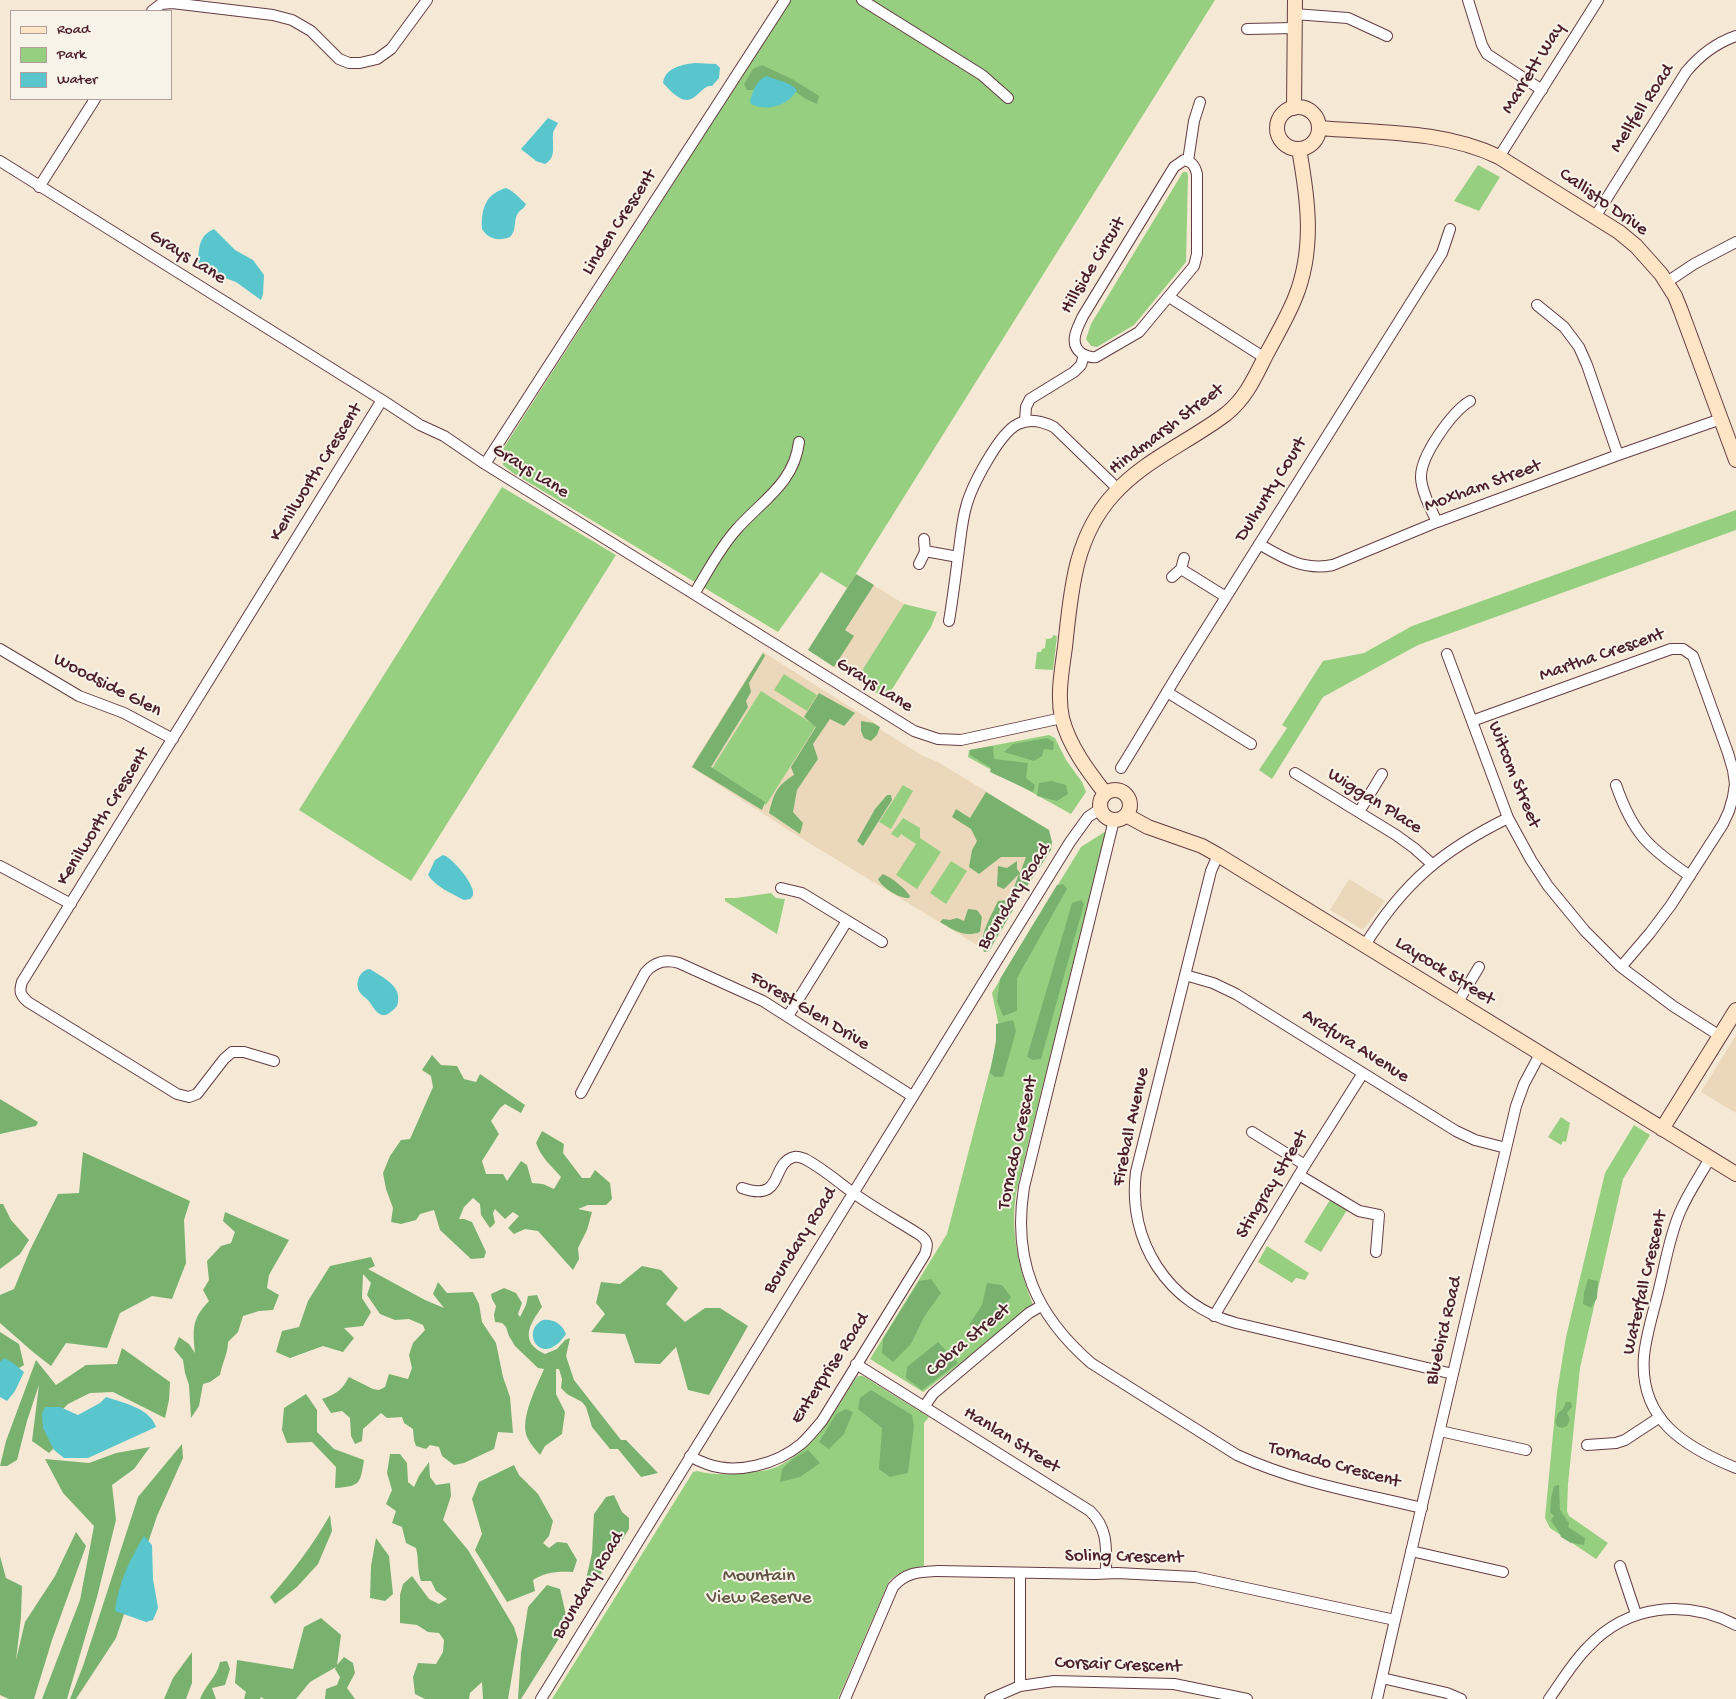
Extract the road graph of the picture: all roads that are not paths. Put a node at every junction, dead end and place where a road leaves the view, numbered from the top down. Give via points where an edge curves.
1 (427, 0) edge
2 (785, 0) edge
3 (862, 0) edge
4 (1294, 0) edge
5 (1468, 0) edge
6 (1598, 0) edge
7 (154, 9) edge
8 (1294, 21) junction
9 (1247, 28) dead end
10 (1387, 36) dead end
11 (1736, 36) edge
12 (1542, 90) junction
13 (1008, 98) dead end
14 (94, 100) edge
15 (1200, 102) dead end
16 (1294, 108) junction
17 (1319, 128) junction
18 (1299, 149) junction
19 (1499, 157) junction
20 (0, 161) edge
21 (1188, 161) junction
22 (39, 186) junction
23 (1595, 217) junction
24 (1450, 229) dead end
25 (1736, 242) edge
26 (1667, 282) junction
27 (1169, 297) junction
28 (1538, 305) dead end
29 (1084, 355) junction
30 (1265, 358) junction
31 (382, 400) junction
32 (1470, 401) dead end
33 (1721, 420) junction
34 (1025, 422) junction
35 (799, 442) dead end
36 (1618, 455) junction
37 (1736, 460) edge
38 (484, 464) junction
39 (1118, 489) junction
40 (1437, 522) junction
41 (924, 539) dead end
42 (1259, 544) junction
43 (925, 551) junction
44 (958, 556) junction
45 (1184, 558) dead end
46 (919, 564) dead end
47 (1181, 569) junction
48 (1172, 577) dead end
49 (694, 594) junction
50 (1226, 597) junction
51 (949, 621) dead end
52 (0, 649) edge
53 (1447, 654) dead end
54 (1167, 692) junction
55 (1062, 718) junction
56 (1472, 721) junction
57 (173, 740) junction
58 (1251, 744) dead end
59 (1121, 768) dead end
60 (1734, 770) edge
61 (1295, 773) dead end
62 (1382, 774) dead end
63 (1616, 785) dead end
64 (1105, 793) junction
65 (1100, 809) junction
66 (1359, 812) junction
67 (1120, 817) junction
68 (1508, 818) junction
69 (1218, 855) junction
70 (1432, 864) junction
71 (0, 866) edge
72 (1690, 876) junction
73 (781, 888) dead end
74 (71, 904) junction
75 (847, 921) junction
76 (882, 942) dead end
77 (1365, 945) junction
78 (1621, 966) junction
79 (1478, 967) dead end
80 (1185, 975) junction
81 (1458, 1002) junction
82 (1736, 1010) edge
83 (788, 1016) junction
84 (1720, 1036) junction
85 (1540, 1054) junction
86 (274, 1061) dead end
87 (1363, 1073) junction
88 (581, 1092) dead end
89 (912, 1096) junction
90 (1662, 1129) junction
91 (1252, 1132) dead end
92 (1506, 1148) junction
93 (1710, 1158) junction
94 (1305, 1165) junction
95 (1736, 1174) edge
96 (1299, 1175) junction
97 (742, 1188) dead end
98 (852, 1192) junction
99 (1376, 1252) dead end
100 (1041, 1306) junction
101 (1214, 1316) junction
102 (856, 1364) junction
103 (1453, 1374) junction
104 (924, 1407) junction
105 (1660, 1417) junction
106 (1440, 1431) junction
107 (1587, 1445) dead end
108 (1526, 1450) dead end
109 (690, 1456) junction
110 (1736, 1468) edge
111 (1422, 1508) junction
112 (1412, 1551) junction
113 (1620, 1566) dead end
114 (1503, 1572) dead end
115 (1106, 1573) junction
116 (1020, 1574) junction
117 (1636, 1614) junction
118 (1395, 1620) junction
119 (1736, 1625) edge
120 (1382, 1678) junction
121 (1020, 1686) junction
122 (1242, 1698) edge
123 (541, 1699) edge
124 (845, 1699) edge
125 (990, 1699) edge
126 (1377, 1699) edge
127 (1461, 1699) edge
128 (1549, 1699) edge

1 - 7 street via 387,53 360,63 339,59 306,27 285,18 172,3
2 - 38 street, Linden Crescent
3 - 13 street via 982,75
4 - 8 street
5 - 12 street via 1487,54
6 - 12 street, Marrett Way
8 - 9 street
8 - 10 street via 1348,18
8 - 16 street
11 - 23 street, Mellfell Road via 1713,46 1686,72
12 - 19 street, Marrett Way
14 - 22 street
15 - 21 street
16 - 17 street via 1301,107 1314,114
16 - 18 street via 1282,115 1278,128 1286,145
17 - 18 street via 1311,145
17 - 19 street, Callisto Drive via 1435,137 1470,145
18 - 30 street, Hindmarsh Street via 1308,211 1307,254 1296,297
19 - 23 street, Callisto Drive
20 - 22 street, Grays Lane
21 - 27 street via 1195,166 1197,174 1197,254 1192,270
21 - 29 street, Hillside Circuit via 1180,161 1174,167 1083,316 1075,342
22 - 31 street, Grays Lane
23 - 26 street, Callisto Drive via 1636,246
24 - 42 street, Dulhunty Court via 1442,252
25 - 26 street
26 - 33 street, Callisto Drive
27 - 29 street via 1132,337 1096,357
27 - 30 street
28 - 36 street via 1564,327 1578,348
29 - 34 street via 1074,372 1030,399
30 - 39 street, Hindmarsh Street via 1249,389 1232,409
31 - 38 street, Grays Lane
31 - 57 street, Kenilworth Crescent
32 - 40 street via 1449,420 1422,466 1422,482
33 - 36 street, Moxham Street
33 - 37 street, Callisto Drive
34 - 39 street via 1044,422 1054,427
34 - 44 street via 1012,427 1003,437 974,484 964,516
35 - 49 street via 796,458 783,481 736,530
36 - 40 street, Moxham Street
38 - 49 street, Grays Lane
39 - 55 street, Hindmarsh Street via 1089,529 1075,567 1061,680
40 - 42 street, Moxham Street via 1326,566 1310,567 1295,563
41 - 43 street
42 - 50 street, Dulhunty Court
43 - 44 street
43 - 46 street
44 - 51 street
45 - 47 street
47 - 48 street
47 - 50 street
49 - 55 street, Grays Lane via 896,721 926,736 961,740
50 - 54 street, Dulhunty Court
52 - 57 street, Woodside Glen via 79,696 124,713
53 - 56 street, Witcom Street
54 - 58 street
54 - 59 street, Dulhunty Court
55 - 64 street, Hindmarsh Street via 1071,741
56 - 60 street, Martha Crescent via 1671,649 1683,649 1695,660
56 - 68 street, Witcom Street
57 - 74 street, Kenilworth Crescent
60 - 72 street, Martha Crescent via 1729,811
61 - 66 street, Wiggan Place
62 - 66 street
63 - 72 street via 1627,814 1640,834 1661,856
64 - 65 street
64 - 67 street via 1114,790 1124,793 1129,801 1129,810
65 - 67 street via 1106,817
65 - 89 street, Boundary Road via 1088,817 1076,832
66 - 70 street, Wiggan Place via 1414,848
67 - 69 street, Laycock Street via 1202,846
67 - 100 street, Tornado Crescent via 1020,1208 1026,1266
68 - 70 street via 1470,838
68 - 78 street, Witcom Street via 1531,860 1558,898 1585,931
69 - 77 street, Laycock Street
69 - 80 street, Fireball Avenue via 1211,871
70 - 77 street via 1394,904
71 - 74 street
72 - 78 street, Martha Crescent via 1659,922
73 - 75 street via 802,893
74 - 86 street, Kenilworth Crescent via 22,982 20,992 28,1002 185,1097 197,1094 232,1052 244,1052
75 - 76 street
75 - 83 street
77 - 81 street, Laycock Street
78 - 84 street, Witcom Street via 1650,990
79 - 81 street
80 - 87 street, Arafura Avenue via 1236,994
80 - 101 street, Fireball Avenue via 1138,1164 1135,1207 1145,1245 1158,1269 1183,1296
81 - 85 street, Laycock Street
82 - 84 street
83 - 88 street, Forest Glen Drive via 758,998 679,963 661,962 643,977
83 - 89 street, Forest Glen Drive
84 - 90 street
85 - 90 street, Laycock Street
85 - 92 street, Bluebird Road via 1520,1094
87 - 92 street, Arafura Avenue via 1456,1131
87 - 94 street, Stingray Street
89 - 98 street, Boundary Road
90 - 93 street, Laycock Street
91 - 94 street
92 - 103 street, Bluebird Road
93 - 95 street, Laycock Street
93 - 105 street, Waterfall Crescent via 1683,1204 1674,1227 1646,1343 1645,1381
94 - 96 street, Stingray Street
96 - 99 street via 1359,1211 1380,1215
96 - 101 street, Stingray Street
97 - 98 street via 756,1192 766,1190 786,1162 797,1157 805,1159
98 - 102 street, Enterprise Road via 920,1235 928,1247
98 - 109 street, Boundary Road
100 - 104 street, Cobra Street via 933,1394
100 - 111 street, Tornado Crescent via 1073,1347 1092,1363 1237,1455 1286,1475
101 - 103 street, Fireball Avenue
102 - 104 street, Hanlan Street
102 - 109 street, Enterprise Road via 822,1421 787,1454 759,1465 733,1468 707,1464
103 - 106 street, Bluebird Road
104 - 115 street, Hanlan Street via 1090,1511 1100,1522 1106,1537
105 - 107 street via 1626,1440
105 - 110 street, Waterfall Crescent via 1686,1443 1706,1456
106 - 108 street
106 - 111 street, Bluebird Road
109 - 123 street, Boundary Road
111 - 112 street, Bluebird Road
112 - 114 street
112 - 118 street, Bluebird Road
113 - 117 street
115 - 116 street, Soling Crescent
115 - 118 street, Soling Crescent via 1195,1576
116 - 121 street
116 - 124 street, Soling Crescent via 917,1572 900,1579 893,1587
117 - 119 street via 1686,1609 1715,1615
117 - 128 street via 1594,1640
118 - 120 street
120 - 126 street
120 - 127 street
121 - 122 street, Corsair Crescent via 1054,1681 1161,1683
121 - 125 street, Corsair Crescent

